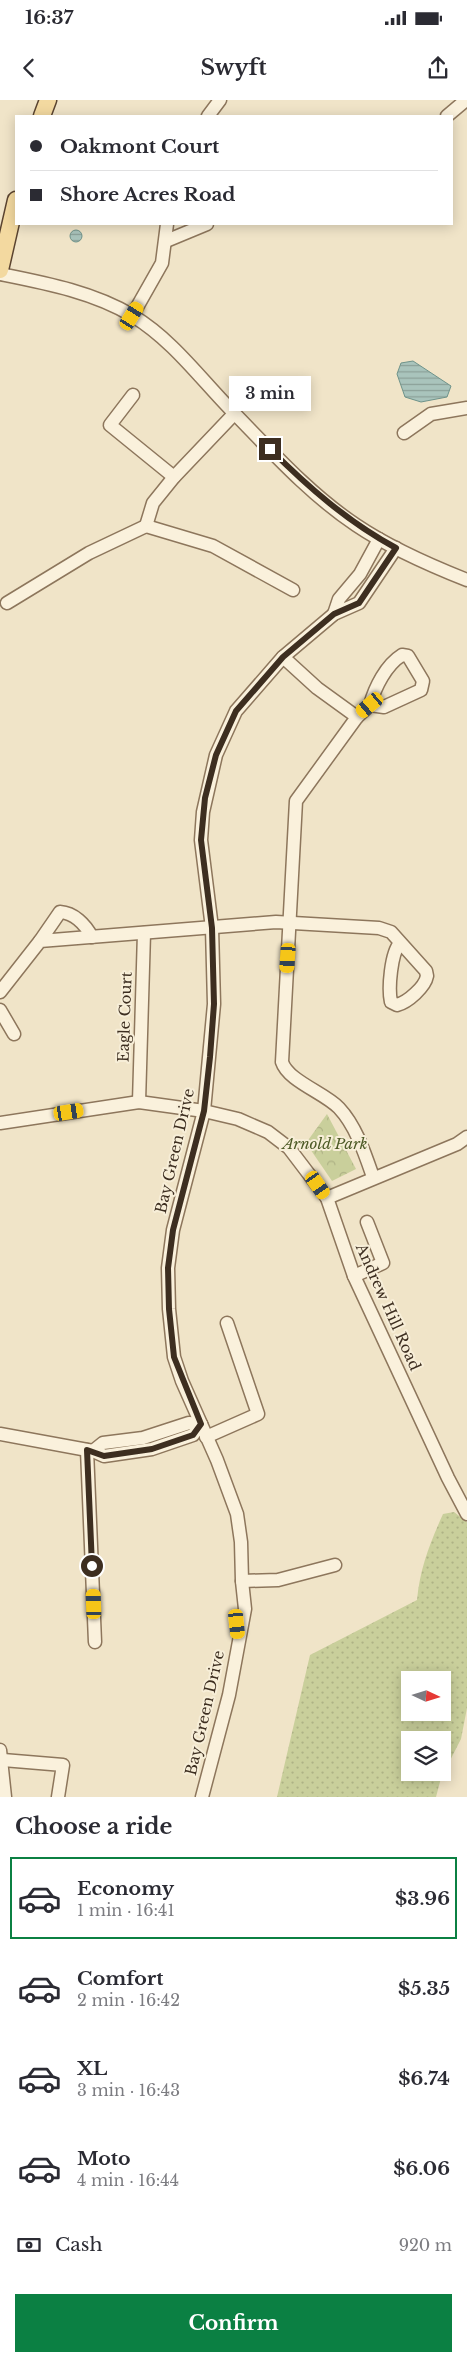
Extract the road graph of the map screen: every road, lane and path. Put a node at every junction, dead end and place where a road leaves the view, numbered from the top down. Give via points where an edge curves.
1 (48, 100) edge
2 (220, 100) edge
3 (466, 100) edge
4 (42, 115) edge
5 (209, 115) edge
6 (448, 115) edge
7 (15, 204) edge
8 (167, 225) edge
9 (205, 225) edge
10 (166, 241) junction
11 (0, 270) edge
12 (0, 274) edge
13 (132, 316) junction
14 (133, 395) dead end
15 (467, 408) edge
16 (234, 414) junction
17 (404, 433) dead end
18 (174, 477) junction
19 (146, 526) junction
20 (379, 539) junction
21 (396, 548) junction
22 (467, 580) edge
23 (293, 590) dead end
24 (7, 603) dead end
25 (334, 614) junction
26 (283, 657) junction
27 (370, 705) junction
28 (356, 717) junction
29 (290, 923) junction
30 (212, 928) junction
31 (144, 934) junction
32 (92, 936) junction
33 (40, 940) junction
34 (400, 943) dead end
35 (0, 992) edge
36 (0, 1010) edge
37 (14, 1034) dead end
38 (139, 1102) junction
39 (204, 1111) junction
40 (0, 1123) edge
41 (467, 1137) edge
42 (373, 1177) junction
43 (327, 1198) junction
44 (367, 1222) dead end
45 (354, 1276) junction
46 (227, 1323) dead end
47 (201, 1424) junction
48 (0, 1434) edge
49 (206, 1437) junction
50 (90, 1451) junction
51 (467, 1514) edge
52 (335, 1565) dead end
53 (242, 1581) junction
54 (95, 1642) dead end
55 (1, 1755) edge
56 (5, 1797) edge
57 (58, 1797) edge
58 (202, 1797) edge

1 - 4 main road
2 - 5 street
3 - 6 street
7 - 11 main road
8 - 10 street
9 - 10 street
10 - 13 street via 162,263
12 - 13 street via 51,284 92,297
13 - 16 street via 160,336 196,370
14 - 18 street via 110,425
15 - 17 street via 431,414
16 - 18 street
16 - 20 street via 305,484
18 - 19 street via 152,503
19 - 23 street via 213,546
19 - 24 street via 89,552
20 - 21 street
20 - 25 street, Bay Green Drive via 360,574 339,599
21 - 22 street
21 - 25 street, Bay Green Drive via 359,603
25 - 26 street, Bay Green Drive
26 - 28 street
26 - 30 street, Bay Green Drive via 236,711 211,771 201,840
27 - 27 street via 384,707 421,690 423,681 408,656 402,655 397,659 374,688
27 - 28 street
28 - 29 street via 296,801
29 - 30 street
29 - 34 street via 379,928 391,932
29 - 42 street via 284,1067 342,1111 356,1133
30 - 31 street
30 - 39 street, Bay Green Drive via 214,1004
31 - 32 street
31 - 38 street, Eagle Court
32 - 33 street
32 - 33 street via 68,912 60,912
33 - 35 street
36 - 37 street
38 - 39 street, Andrew Hill Road
38 - 40 street, Andrew Hill Road
39 - 43 street, Andrew Hill Road via 248,1122 278,1139 298,1158
39 - 47 street, Bay Green Drive via 173,1230 168,1268 174,1357
41 - 42 street via 457,1144
42 - 43 street
43 - 45 street, Andrew Hill Road
44 - 45 street via 383,1263
45 - 51 street, Andrew Hill Road
46 - 49 street via 258,1414
47 - 49 street, Bay Green Drive
47 - 50 street via 193,1435 152,1449 104,1456
48 - 50 street
49 - 53 street, Bay Green Drive via 237,1514
50 - 54 street
52 - 53 street via 278,1580
53 - 58 street, Bay Green Drive via 236,1611 239,1636 229,1695
55 - 56 street
55 - 57 street via 63,1765

